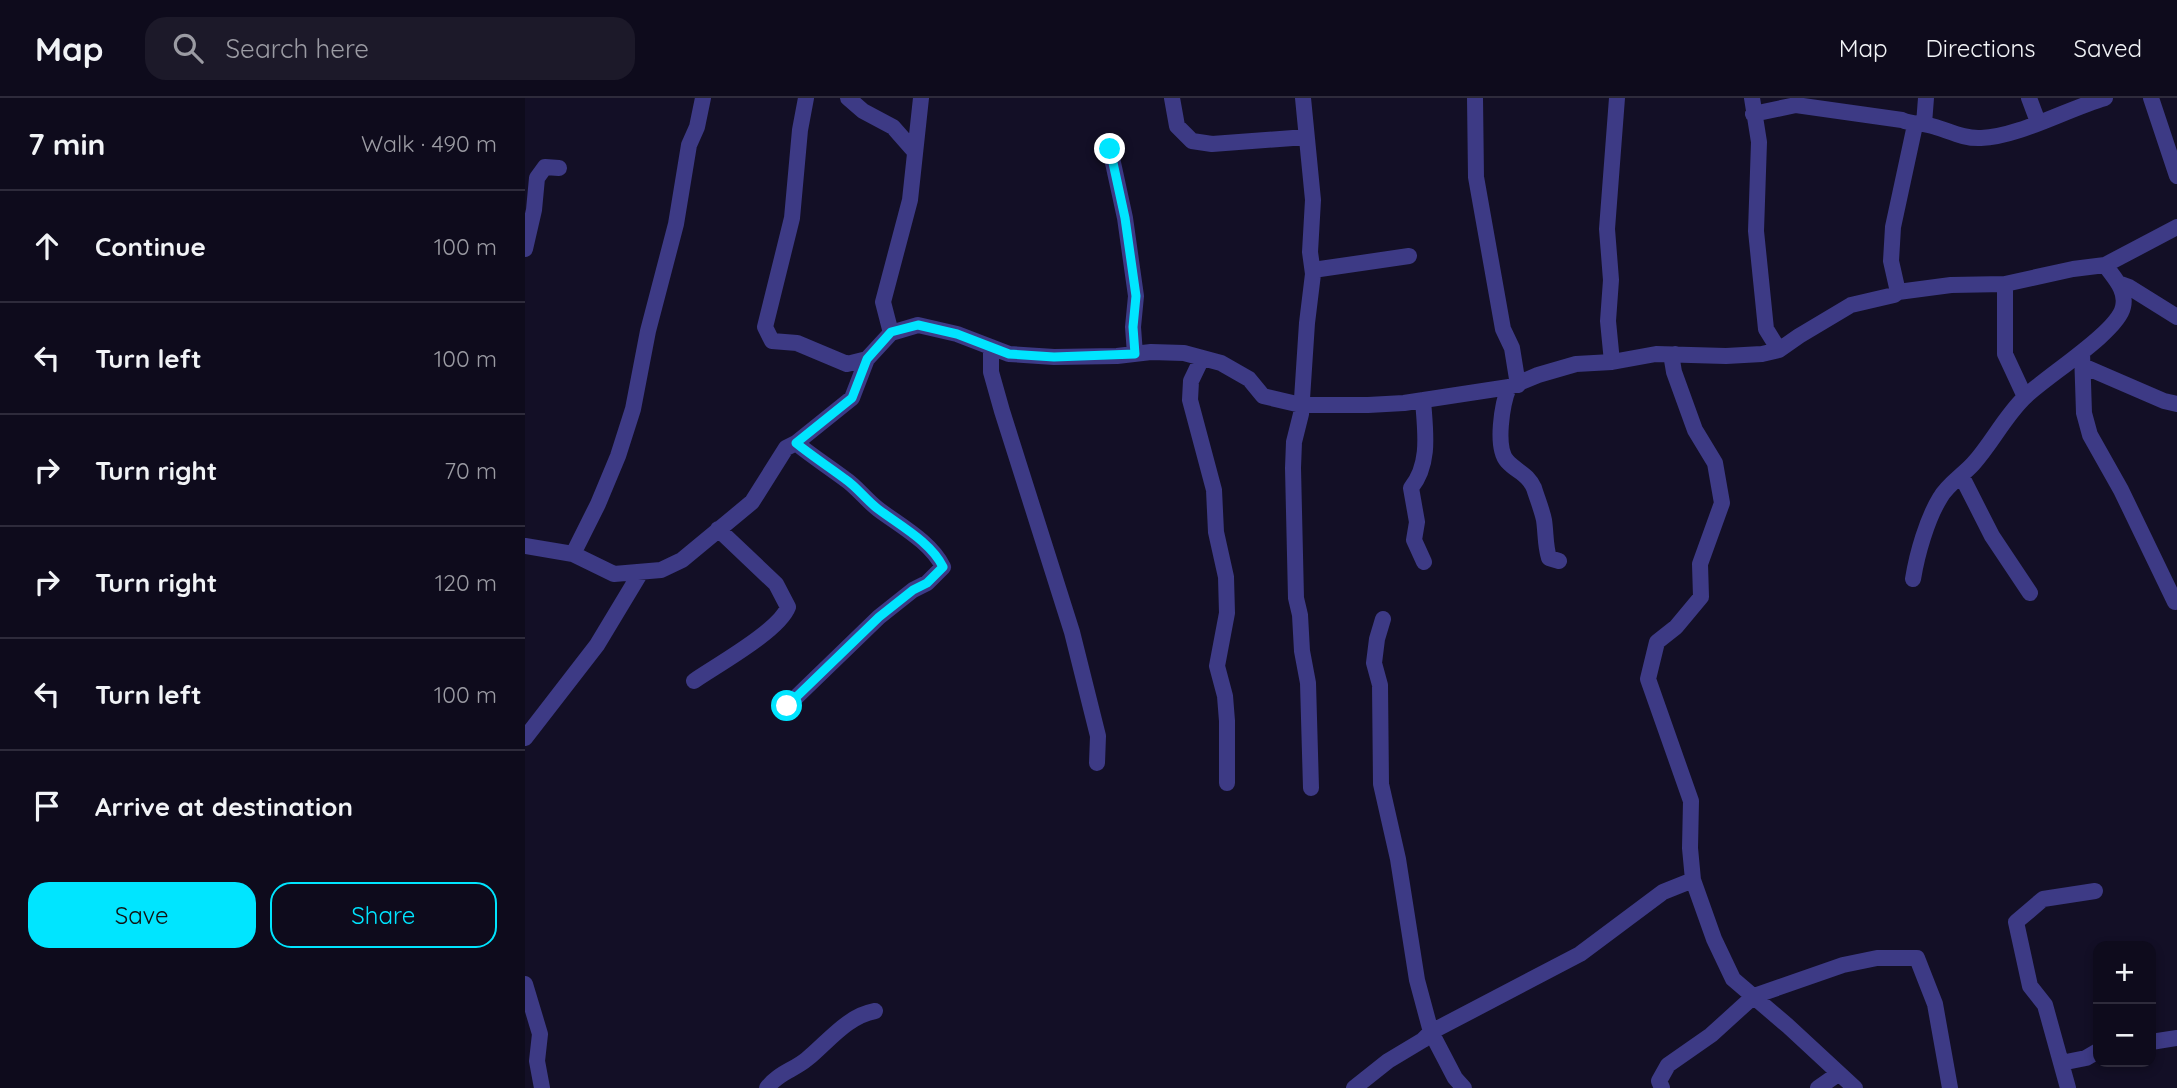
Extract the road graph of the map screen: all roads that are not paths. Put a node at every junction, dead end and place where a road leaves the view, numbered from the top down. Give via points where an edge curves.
1 (703, 98) edge
2 (806, 98) edge
3 (848, 98) edge
4 (921, 98) edge
5 (1171, 98) edge
6 (1303, 98) edge
7 (1475, 98) edge
8 (1617, 98) edge
9 (1926, 98) edge
10 (2029, 98) edge
11 (2105, 98) edge
12 (2151, 98) edge
13 (1752, 106) edge
14 (2038, 122) junction
15 (1920, 124) junction
16 (1306, 137) junction
17 (1110, 149) dead end
18 (915, 152) junction
19 (559, 169) dead end
20 (2177, 176) edge
21 (2177, 227) edge
22 (525, 249) edge
23 (1409, 256) dead end
24 (2105, 265) junction
25 (1313, 270) junction
26 (2118, 283) junction
27 (2004, 284) junction
28 (1898, 292) junction
29 (2177, 317) edge
30 (891, 332) junction
31 (991, 347) junction
32 (1779, 351) junction
33 (1135, 354) junction
34 (1675, 354) junction
35 (1202, 358) junction
36 (867, 359) junction
37 (2082, 359) junction
38 (1612, 362) junction
39 (1513, 386) junction
40 (2025, 397) junction
41 (1423, 400) junction
42 (2177, 404) edge
43 (1301, 405) junction
44 (796, 443) junction
45 (1962, 477) junction
46 (718, 529) junction
47 (525, 546) edge
48 (573, 554) junction
49 (1559, 561) dead end
50 (1424, 562) dead end
51 (641, 572) junction
52 (1913, 579) dead end
53 (2030, 593) dead end
54 (2175, 602) dead end
55 (1383, 619) dead end
56 (694, 681) dead end
57 (787, 706) dead end
58 (525, 738) edge
59 (1097, 764) dead end
60 (1227, 783) dead end
61 (1311, 788) dead end
62 (1693, 880) junction
63 (2095, 891) dead end
64 (525, 984) edge
65 (1754, 996) junction
66 (875, 1011) dead end
67 (1431, 1032) junction
68 (2177, 1038) edge
69 (2156, 1041) edge
70 (2093, 1054) edge
71 (531, 1063) edge
72 (2061, 1063) junction
73 (1837, 1074) junction
74 (542, 1088) edge
75 (767, 1088) edge
76 (1354, 1088) edge
77 (1464, 1088) edge
78 (1662, 1088) edge
79 (1818, 1088) edge
80 (1855, 1088) edge
81 (1949, 1088) edge
82 (2068, 1088) edge

1 - 48 street via 633,409 613,468
2 - 36 street via 792,218 765,327 772,341 797,343 848,364
3 - 18 street via 893,127
4 - 18 street
5 - 16 street via 1177,126 1192,141 1212,144
6 - 16 street
7 - 39 street via 1476,177 1503,329 1512,348
8 - 38 street via 1607,229
9 - 15 street
10 - 14 street
11 - 14 street
12 - 20 street
13 - 15 street via 1795,106
13 - 32 street via 1759,142 1756,231 1766,329
14 - 15 street via 1982,138
15 - 28 street via 1893,227 1891,261
16 - 25 street via 1313,200
17 - 33 street via 1136,296
18 - 30 street via 910,200 883,302
19 - 22 street via 545,167 537,178
21 - 24 street
23 - 25 street
24 - 26 street
24 - 27 street
25 - 43 street
26 - 29 street
26 - 37 street via 2124,295 2123,310
27 - 28 street
27 - 40 street via 2005,354
28 - 32 street via 1851,305
30 - 31 street via 918,325
30 - 36 street
31 - 33 street via 1009,354 1054,357
31 - 59 street via 998,398 1085,684 1098,736
32 - 34 street
33 - 35 street
34 - 38 street
34 - 62 street via 1674,372 1695,430 1715,463 1722,503 1700,564 1701,597 1657,642 1648,679 1691,800
35 - 43 street via 1249,379 1262,396
35 - 60 street via 1191,381 1190,400 1214,490 1216,532 1226,577 1227,613 1217,666 1225,696
36 - 44 street via 852,398
37 - 40 street
37 - 42 street
37 - 54 street via 2084,414 2090,435
38 - 39 street via 1576,364
39 - 41 street
39 - 49 street via 1502,406 1504,458 1533,486 1544,519 1549,558
40 - 45 street
41 - 43 street
41 - 50 street via 1426,443 1420,476 1411,488 1417,522 1413,540
43 - 61 street via 1294,442 1294,559 1308,683
44 - 46 street via 786,449 752,502
44 - 57 street via 915,537 943,567 879,617
45 - 52 street via 1940,497 1917,552
45 - 53 street via 1992,536
46 - 51 street via 682,560 661,570
46 - 56 street via 776,584 788,607 765,633
47 - 48 street
48 - 51 street via 614,573
51 - 58 street via 597,645
55 - 67 street via 1374,663 1380,685 1381,784
62 - 65 street via 1733,979
62 - 67 street via 1664,892 1580,954
63 - 72 street via 2043,899 2016,922 2030,986 2045,1005
64 - 71 street via 540,1034
65 - 73 street
65 - 78 street via 1711,1035 1668,1065 1659,1082
65 - 81 street via 1843,965 1877,958 1917,958 1935,1004
66 - 75 street via 863,1013
67 - 76 street
67 - 77 street
68 - 69 street
70 - 72 street
71 - 74 street
72 - 82 street
73 - 79 street
73 - 80 street

